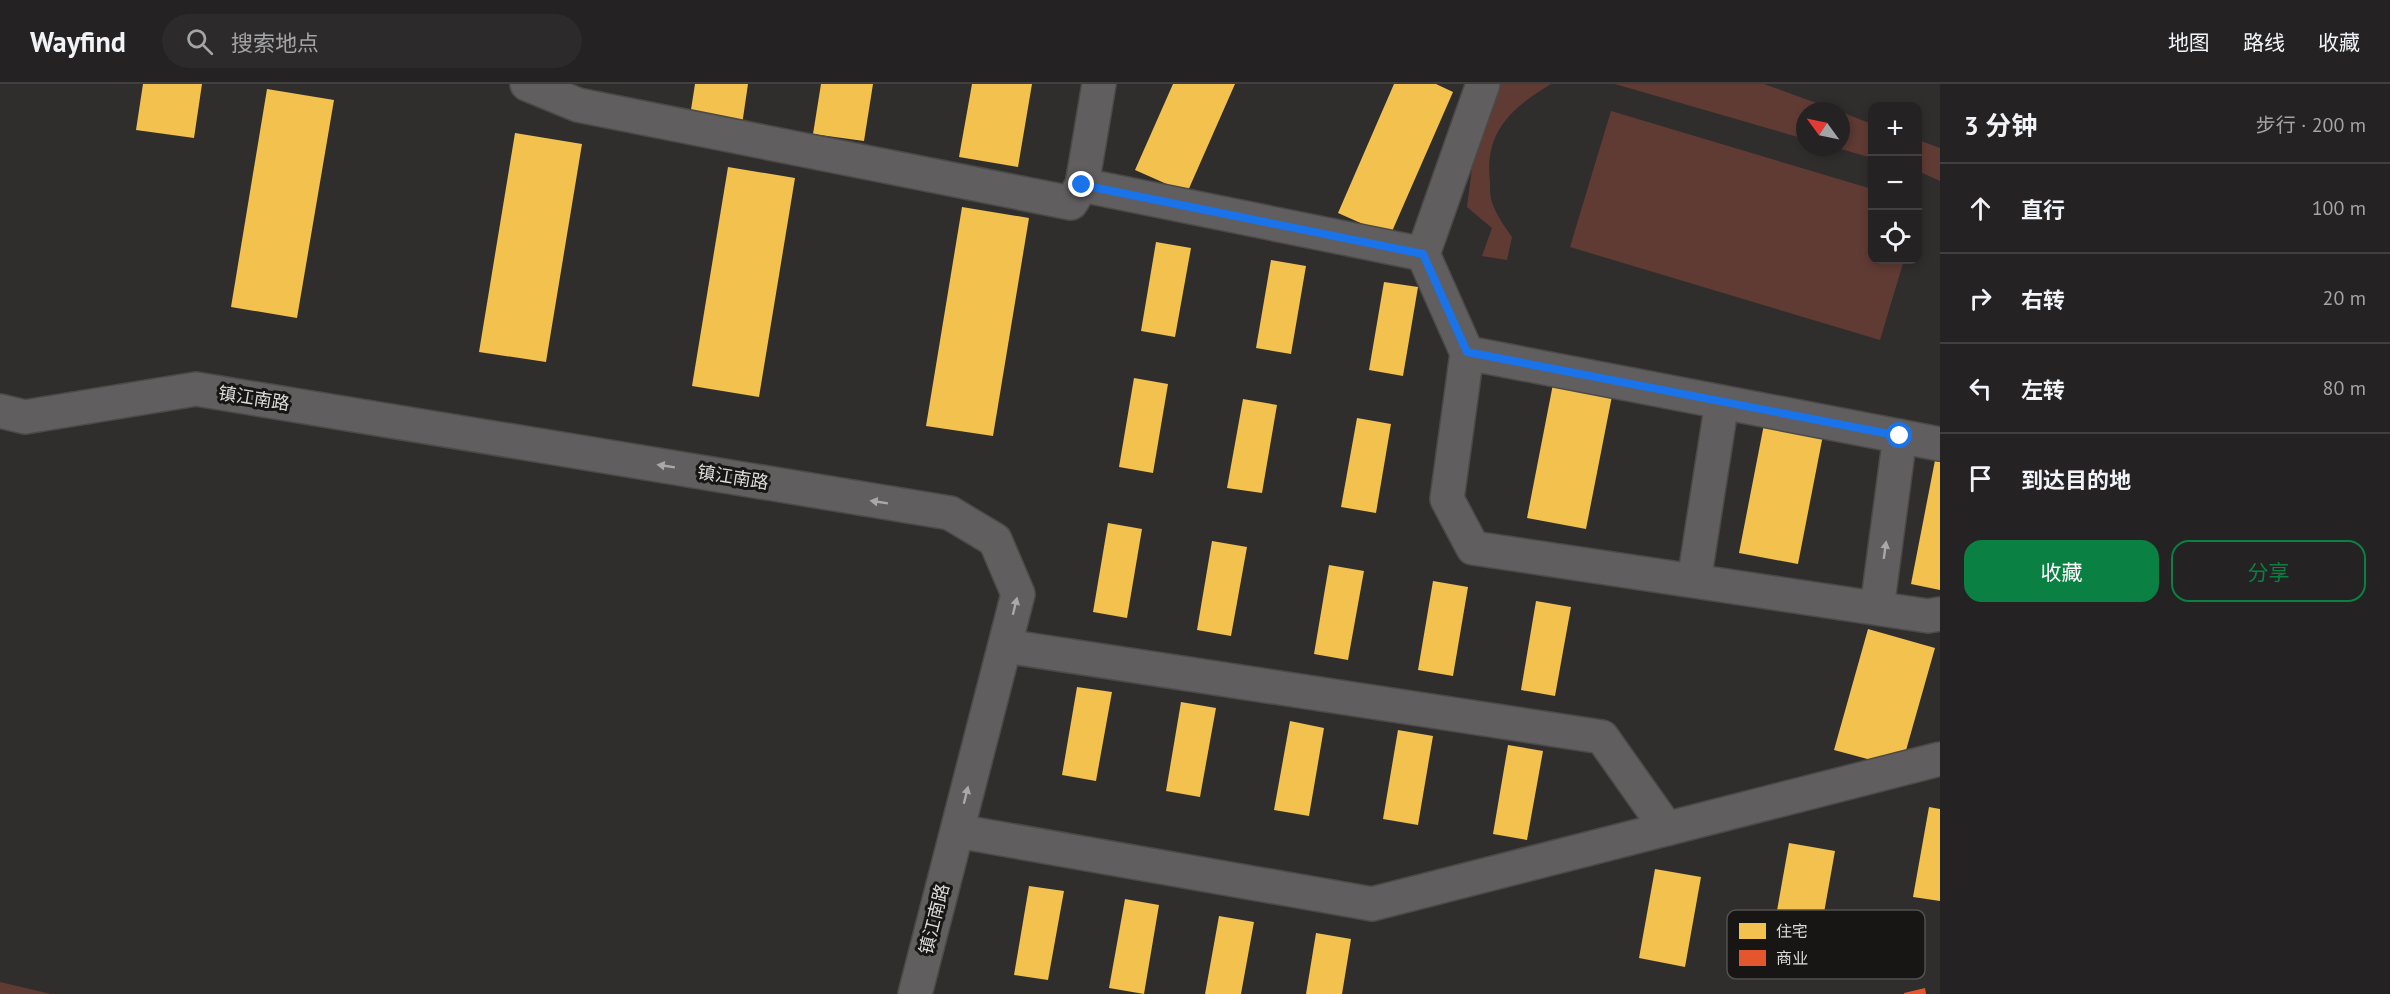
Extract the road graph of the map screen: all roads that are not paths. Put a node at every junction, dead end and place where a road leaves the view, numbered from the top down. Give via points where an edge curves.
1 (527, 84) edge
2 (1100, 84) edge
3 (1483, 84) edge
4 (1082, 185) junction
5 (1423, 254) junction
6 (1467, 352) junction
7 (1722, 402) junction
8 (0, 411) edge
9 (1900, 436) junction
10 (1940, 444) edge
11 (1694, 581) junction
12 (1877, 608) junction
13 (1940, 614) edge
14 (1005, 646) junction
15 (1940, 759) edge
16 (1667, 829) junction
17 (957, 831) junction
18 (915, 994) edge

1 - 4 street via 578,105 1071,203
2 - 4 street
3 - 5 street
4 - 5 street
5 - 6 street
6 - 7 street
6 - 11 street via 1447,499 1473,548
7 - 9 street
7 - 11 street
14 -> 8 street, 镇江南路 via 1017,594 995,540 950,513 196,389 25,417
9 - 10 street
12 -> 9 street
11 - 12 street
12 - 13 street via 1928,616
14 - 16 street via 1602,737
17 -> 14 street, 镇江南路
15 - 16 street
16 - 17 street via 1372,904
17 - 18 street, 镇江南路

